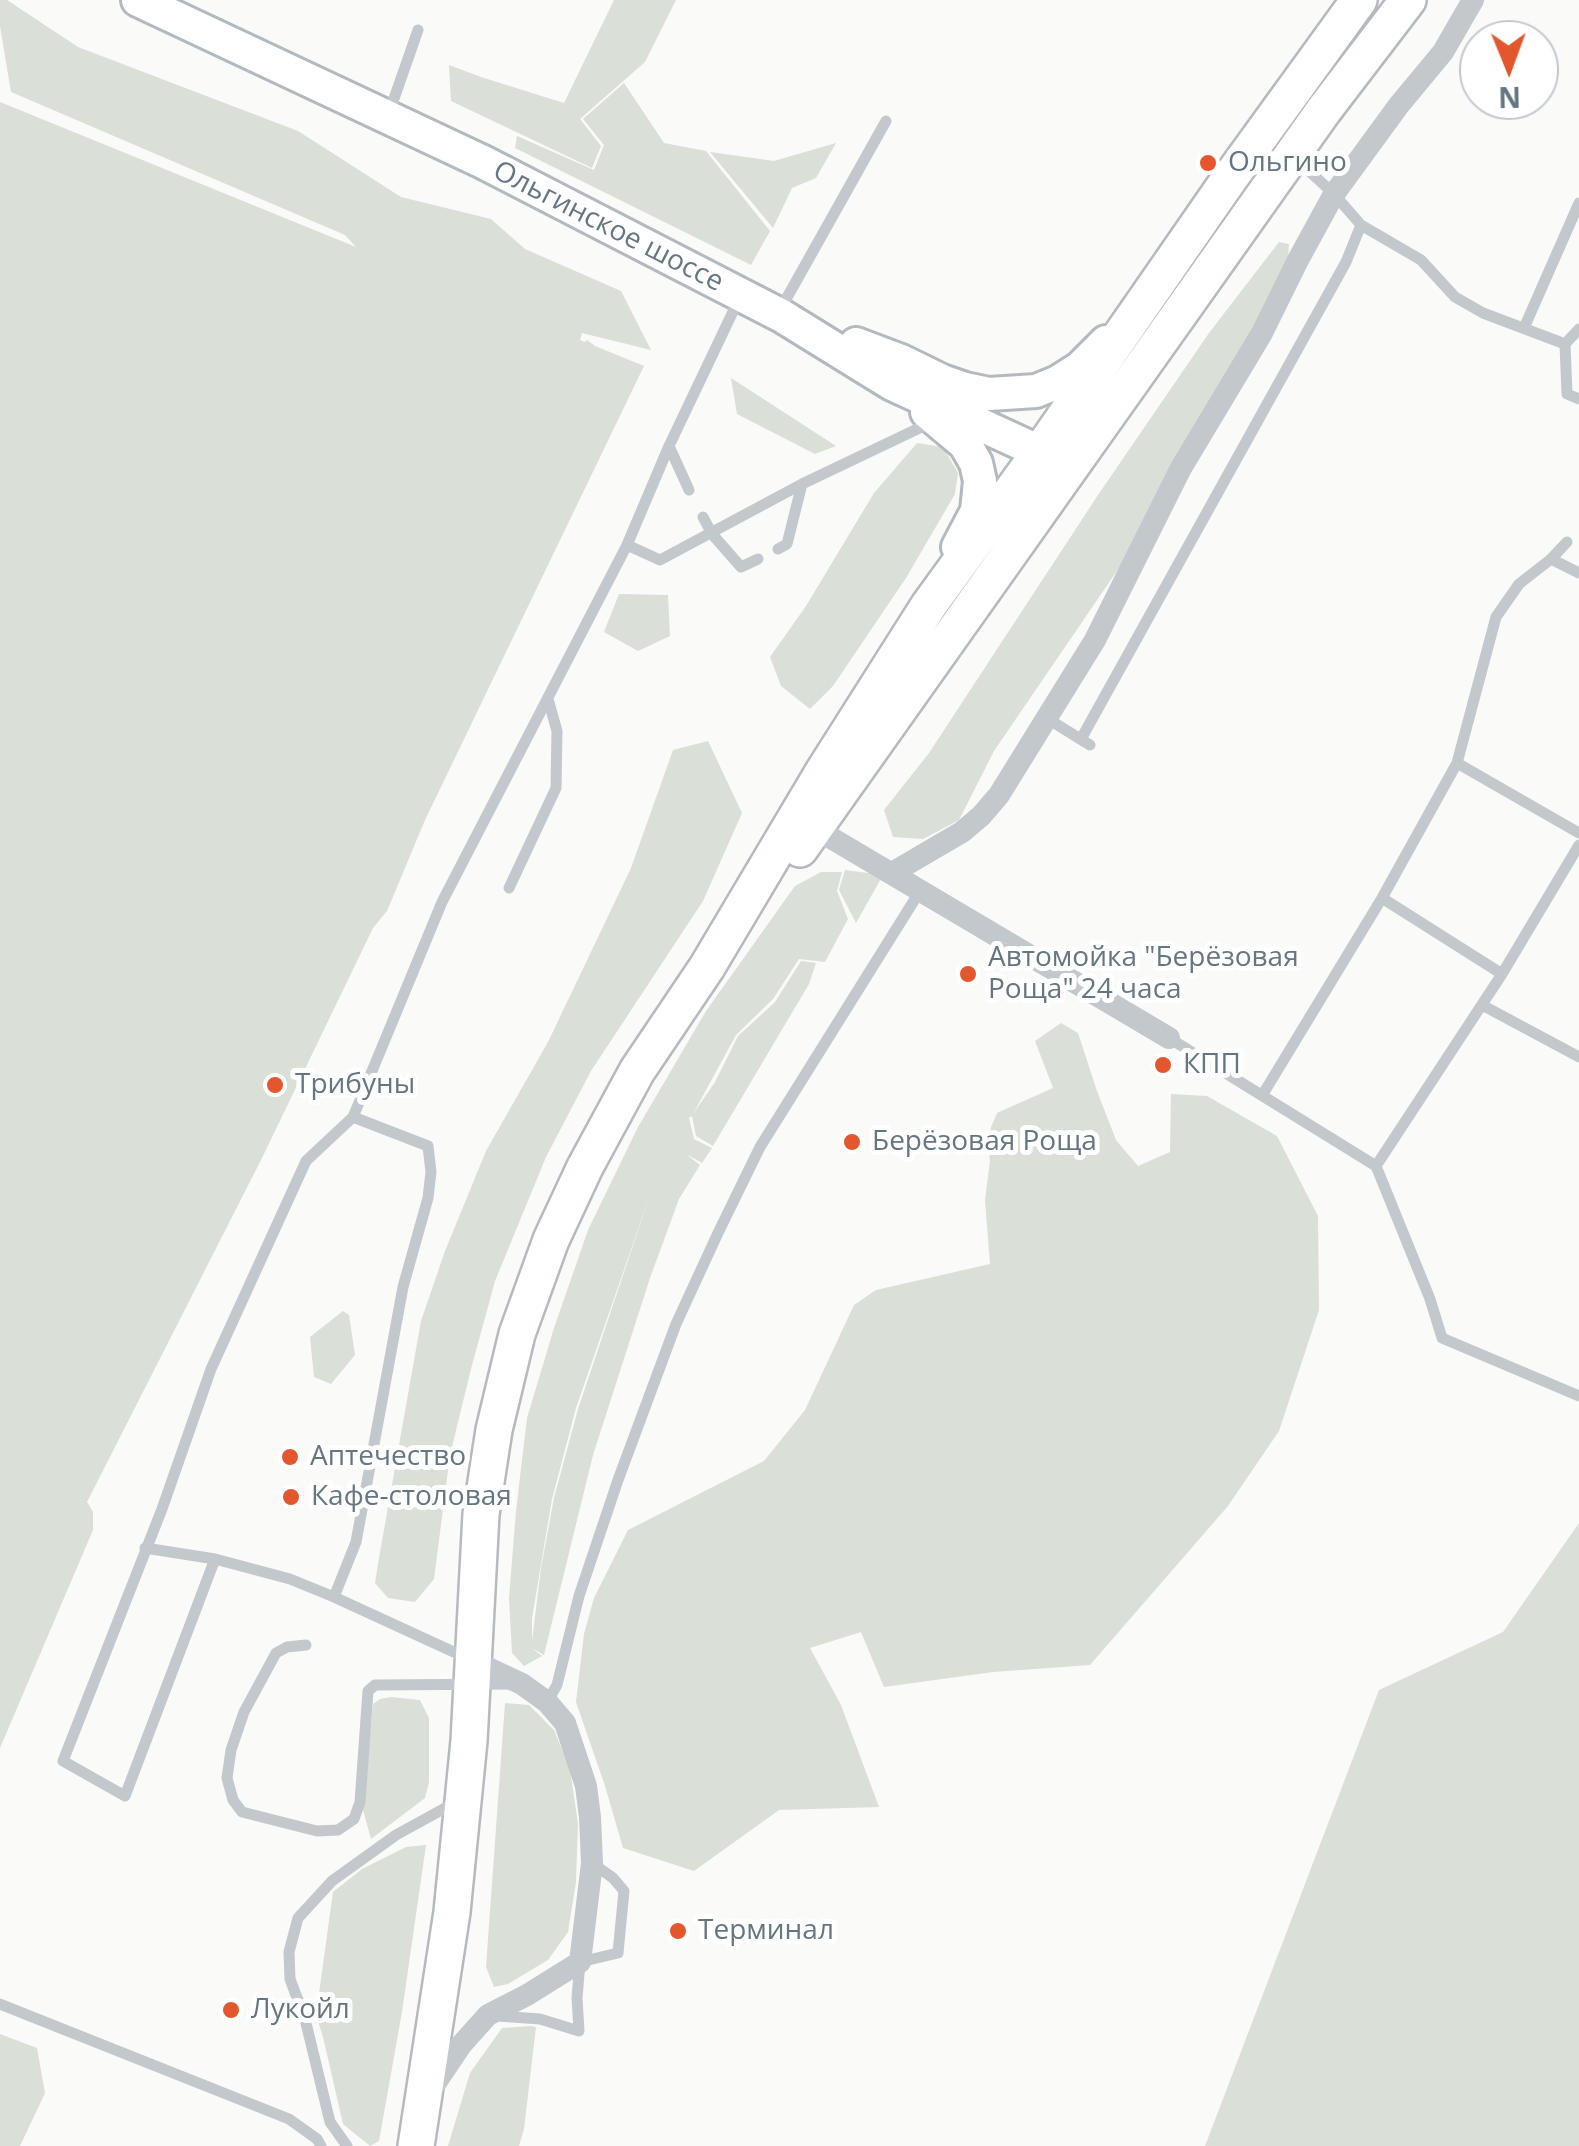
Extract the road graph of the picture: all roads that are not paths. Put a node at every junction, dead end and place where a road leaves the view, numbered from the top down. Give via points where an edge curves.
1 (138, 0) edge
2 (1359, 0) edge
3 (1408, 0) edge
4 (1473, 0) edge
5 (418, 30) dead end
6 (388, 117) junction
7 (886, 121) dead end
8 (1293, 156) junction
9 (1334, 194) junction
10 (1579, 203) edge
11 (1362, 225) junction
12 (740, 295) junction
13 (1137, 310) junction
14 (780, 315) junction
15 (1524, 328) junction
16 (1579, 328) edge
17 (1566, 344) junction
18 (892, 384) junction
19 (1579, 399) edge
20 (937, 420) junction
21 (669, 446) junction
22 (1057, 458) junction
23 (802, 484) junction
24 (689, 490) dead end
25 (703, 516) dead end
26 (712, 534) junction
27 (1568, 542) dead end
28 (627, 545) junction
29 (778, 548) dead end
30 (758, 559) dead end
31 (1551, 559) junction
32 (1579, 573) edge
33 (929, 605) junction
34 (548, 698) junction
35 (1048, 719) junction
36 (1457, 763) junction
37 (816, 828) junction
38 (1579, 833) edge
39 (1579, 845) edge
40 (892, 873) junction
41 (508, 888) dead end
42 (920, 890) junction
43 (1382, 898) junction
44 (707, 967) junction
45 (1502, 974) junction
46 (1482, 1006) junction
47 (1169, 1038) joint
48 (1579, 1057) edge
49 (1263, 1094) junction
50 (353, 1118) junction
51 (1376, 1166) junction
52 (1579, 1396) edge
53 (145, 1548) junction
54 (215, 1559) junction
55 (334, 1596) junction
56 (306, 1644) dead end
57 (472, 1672) junction
58 (548, 1702) junction
59 (464, 1798) junction
60 (592, 1863) junction
61 (580, 1962) junction
62 (0, 2004) edge
63 (488, 2015) junction
64 (425, 2098) junction
65 (321, 2146) edge
66 (348, 2146) edge
67 (416, 2146) edge

1 - 6 main road, Ольгинское шоссе
2 - 13 main road
3 - 8 main road
4 - 9 street via 1443,52
5 - 6 lane
6 - 12 main road, Ольгинское шоссе
7 - 14 lane
8 - 9 lane
8 - 22 main road
9 - 11 lane
9 - 35 street
10 - 15 lane
11 - 15 lane via 1421,260 1454,296
11 - 35 lane via 1086,742
12 - 14 main road, Ольгинское шоссе
12 - 21 lane
13 - 14 main road via 1058,382 1036,391 988,394
13 - 22 main road
14 - 18 main road, Ольгинское шоссе
15 - 17 lane
16 - 17 lane
17 - 19 lane via 1567,394
18 - 20 main road
18 - 22 main road, Ольгинское шоссе
20 - 23 lane
20 - 33 main road via 966,444 980,481 976,512
21 - 24 lane
21 - 28 lane
22 - 33 main road
22 - 37 main road
23 - 26 lane
23 - 29 lane via 786,544
25 - 26 lane
26 - 28 lane via 660,560
26 - 30 lane via 741,567
27 - 31 lane
28 - 34 lane
31 - 32 lane
31 - 36 lane via 1519,584 1496,617
33 - 44 main road
34 - 41 lane via 557,732 556,788
34 - 50 lane via 442,902
35 - 40 street via 982,816
36 - 38 lane
36 - 43 lane
37 - 40 street
37 - 44 main road
39 - 45 lane
40 - 42 street
42 - 47 street
42 - 58 lane via 760,1147 676,1324 578,1596
43 - 45 lane
43 - 49 lane
44 - 57 main road via 637,1071 585,1167 517,1334 481,1514
45 - 46 lane
46 - 48 lane
46 - 51 lane
47 - 49 lane
49 - 51 lane
50 - 53 lane via 306,1160 211,1370
50 - 55 lane via 428,1146 432,1172 403,1287 356,1542
51 - 52 lane via 1442,1338
53 - 54 lane
53 - 54 lane via 63,1761 125,1796
54 - 55 lane
55 - 57 lane
56 - 57 lane via 276,1653 244,1712 227,1778 242,1812 317,1831 338,1830 354,1818 360,1802 368,1691
57 - 58 street via 522,1684
57 - 59 main road
58 - 60 street via 566,1723 586,1786
59 - 64 main road
59 - 66 lane via 332,1881 298,1918 290,1979 330,2122
60 - 61 street
60 - 61 lane via 624,1891 618,1953
61 - 63 street
61 - 63 lane via 579,2030
62 - 65 lane via 289,2119
63 - 64 street
64 - 67 main road

